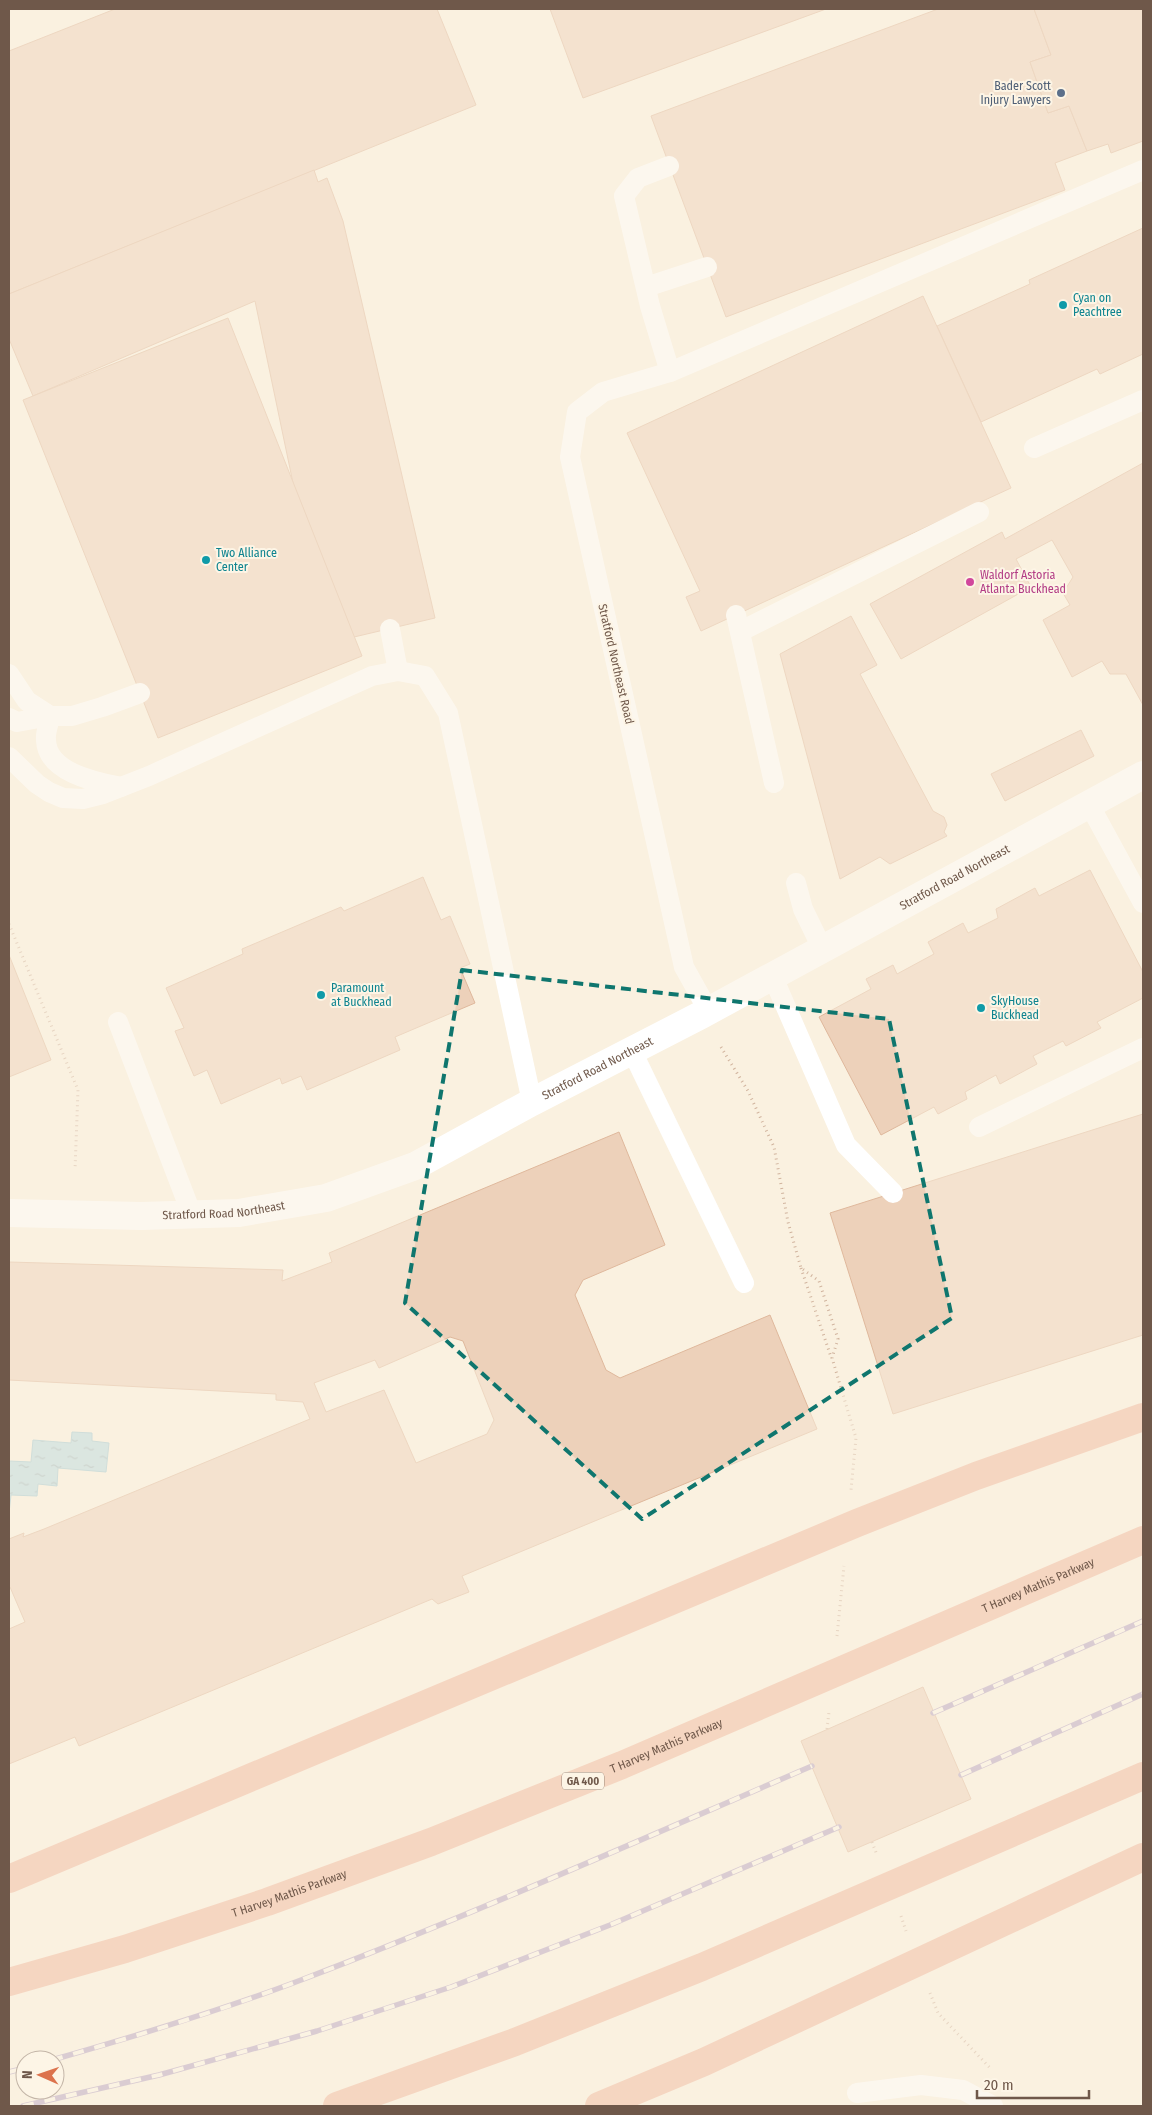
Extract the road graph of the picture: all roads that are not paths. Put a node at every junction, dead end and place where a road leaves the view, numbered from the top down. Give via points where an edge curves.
1 (669, 166) dead end
2 (1143, 170) edge
3 (707, 267) dead end
4 (646, 287) junction
5 (670, 372) junction
6 (1143, 400) edge
7 (1034, 448) dead end
8 (979, 512) dead end
9 (390, 629) dead end
10 (398, 671) junction
11 (9, 674) edge
12 (140, 692) dead end
13 (50, 716) junction
14 (9, 718) edge
15 (9, 757) edge
16 (1143, 775) edge
17 (774, 783) dead end
18 (121, 787) junction
19 (1089, 804) junction
20 (796, 883) dead end
21 (1143, 903) edge
22 (822, 948) junction
23 (772, 975) junction
24 (708, 1010) junction
25 (118, 1022) dead end
26 (1143, 1048) edge
27 (632, 1050) junction
28 (532, 1102) junction
29 (979, 1128) dead end
30 (893, 1193) dead end
31 (9, 1213) edge
32 (192, 1215) junction
33 (744, 1283) dead end
34 (1143, 1417) edge
35 (1143, 1540) edge
36 (1143, 1776) edge
37 (1143, 1857) edge
38 (11, 1877) edge
39 (9, 1982) edge
40 (857, 2093) dead end
41 (337, 2106) edge
42 (599, 2106) edge
43 (993, 2106) edge

1 - 4 lane via 638,178 624,196
2 - 5 lane, Stratford Northeast Road
3 - 4 lane
4 - 5 lane
5 - 24 lane, Stratford Northeast Road via 603,392 577,412 570,457 684,967
6 - 7 lane
8 - 17 lane via 738,623
9 - 10 lane
10 - 18 lane via 372,676
10 - 28 lane via 425,676 448,713
11 - 13 lane via 27,701
12 - 13 lane via 72,716
13 - 14 lane via 17,722
13 - 18 lane via 46,740 57,763 89,780
15 - 18 lane via 37,784 64,798 83,799
16 - 19 street, Stratford Road Northeast
19 - 21 lane
19 - 22 street, Stratford Road Northeast
20 - 22 lane via 802,909
22 - 23 street, Stratford Road Northeast
23 - 24 street, Stratford Road Northeast
23 - 30 lane via 846,1145
24 - 27 street, Stratford Road Northeast
25 - 32 lane
26 - 29 lane
27 - 28 street, Stratford Road Northeast
27 - 33 lane
28 - 32 street, Stratford Road Northeast via 415,1166 326,1198 239,1213
31 - 32 street, Stratford Road Northeast
34 - 38 highway via 976,1476 857,1523
35 - 39 highway, T Harvey Mathis Parkway / GA 400 via 622,1766 430,1842 267,1902 125,1949
36 - 41 highway via 702,1967 515,2042
37 - 42 highway via 704,2062
40 - 43 lane via 921,2084 963,2090

